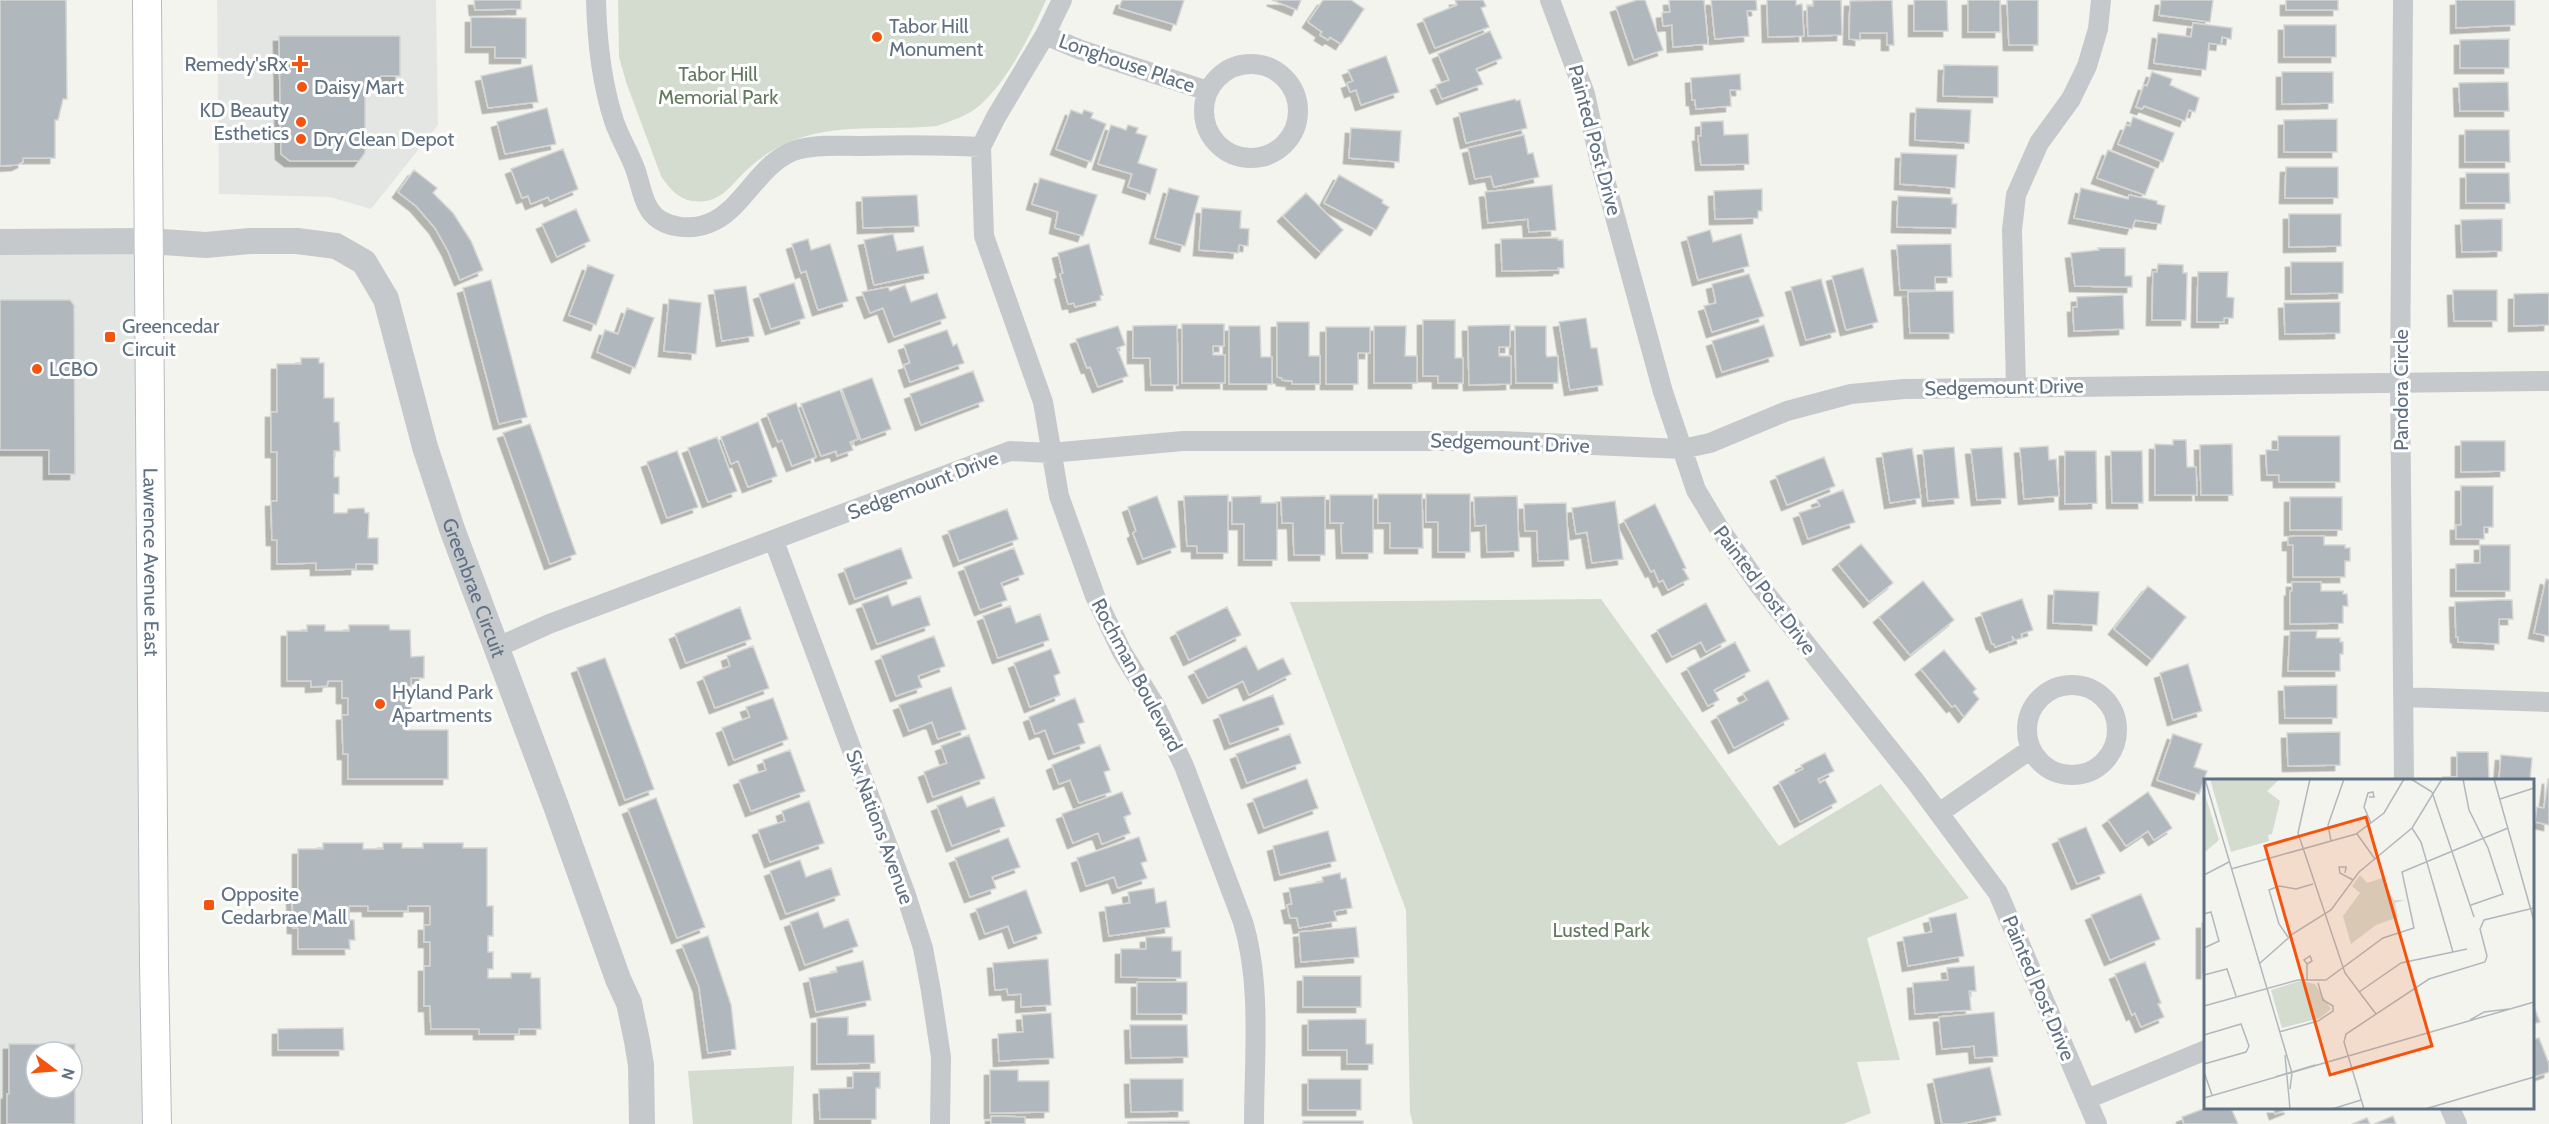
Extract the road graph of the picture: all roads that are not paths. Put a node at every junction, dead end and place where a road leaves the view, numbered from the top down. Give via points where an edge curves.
1 (147, 0) edge
2 (596, 0) edge
3 (1062, 0) edge
4 (1550, 0) edge
5 (2101, 0) edge
6 (2403, 0) edge
7 (1045, 35) junction
8 (1208, 91) junction
9 (981, 147) junction
10 (148, 241) junction
11 (0, 242) edge
12 (2549, 381) edge
13 (2400, 382) junction
14 (2016, 386) junction
15 (1682, 449) junction
16 (1050, 453) junction
17 (774, 541) junction
18 (498, 647) junction
19 (2404, 697) junction
20 (2549, 702) edge
21 (2031, 749) junction
22 (2404, 779) edge
23 (1939, 813) junction
24 (2204, 1050) edge
25 (2087, 1099) junction
26 (2451, 1109) edge
27 (157, 1124) edge
28 (642, 1124) edge
29 (940, 1124) edge
30 (1254, 1124) edge
31 (2097, 1124) edge
32 (2457, 1124) edge

1 - 10 main road, Lawrence Avenue East
2 - 9 street via 602,74 614,122 649,210 660,220 683,227 701,227 717,220 775,162 798,149 832,145
3 - 7 street, Rochman Boulevard
4 - 15 street, Painted Post Drive via 1585,94 1605,180
5 - 14 street via 2098,29 2087,66 2071,99 2039,143 2016,195 2012,230
6 - 13 street, Pandora Circle
7 - 8 street, Longhouse Place
7 - 9 street, Rochman Boulevard
8 - 8 street, Longhouse Place via 1204,113 1211,135 1227,151 1248,158 1271,154 1289,140 1298,119 1297,97 1285,77 1276,71 1243,64 1223,73
9 - 16 street, Rochman Boulevard via 984,236 1043,402
10 - 11 street
10 - 18 street, Greenbrae Circuit via 206,245 297,241 336,246 364,262 386,298 425,447 471,583
10 - 27 main road, Lawrence Avenue East
12 - 13 street, Sedgemount Drive
13 - 14 street, Sedgemount Drive
13 - 19 street, Pandora Circle
14 - 15 street, Sedgemount Drive via 1851,394 1787,411 1710,443
15 - 16 street, Sedgemount Drive via 1500,441 1183,441
15 - 23 street, Painted Post Drive via 1696,490 1741,560
16 - 17 street, Sedgemount Drive via 1010,451
16 - 30 street, Rochman Boulevard via 1059,496 1095,596 1184,766 1243,922 1254,985
17 - 18 street, Sedgemount Drive via 549,624
17 - 29 street, Six Nations Avenue via 920,940 941,1057
18 - 28 street, Greenbrae Circuit via 629,1003 641,1065
19 - 20 street
19 - 22 street, Pandora Circle
21 - 21 street via 2041,764 2061,775 2089,772 2109,757 2117,730 2110,705 2096,691 2076,684 2049,690 2031,707 2027,733
21 - 23 street
23 - 25 street, Painted Post Drive via 1998,893
24 - 25 street
25 - 31 street, Painted Post Drive
26 - 32 street

